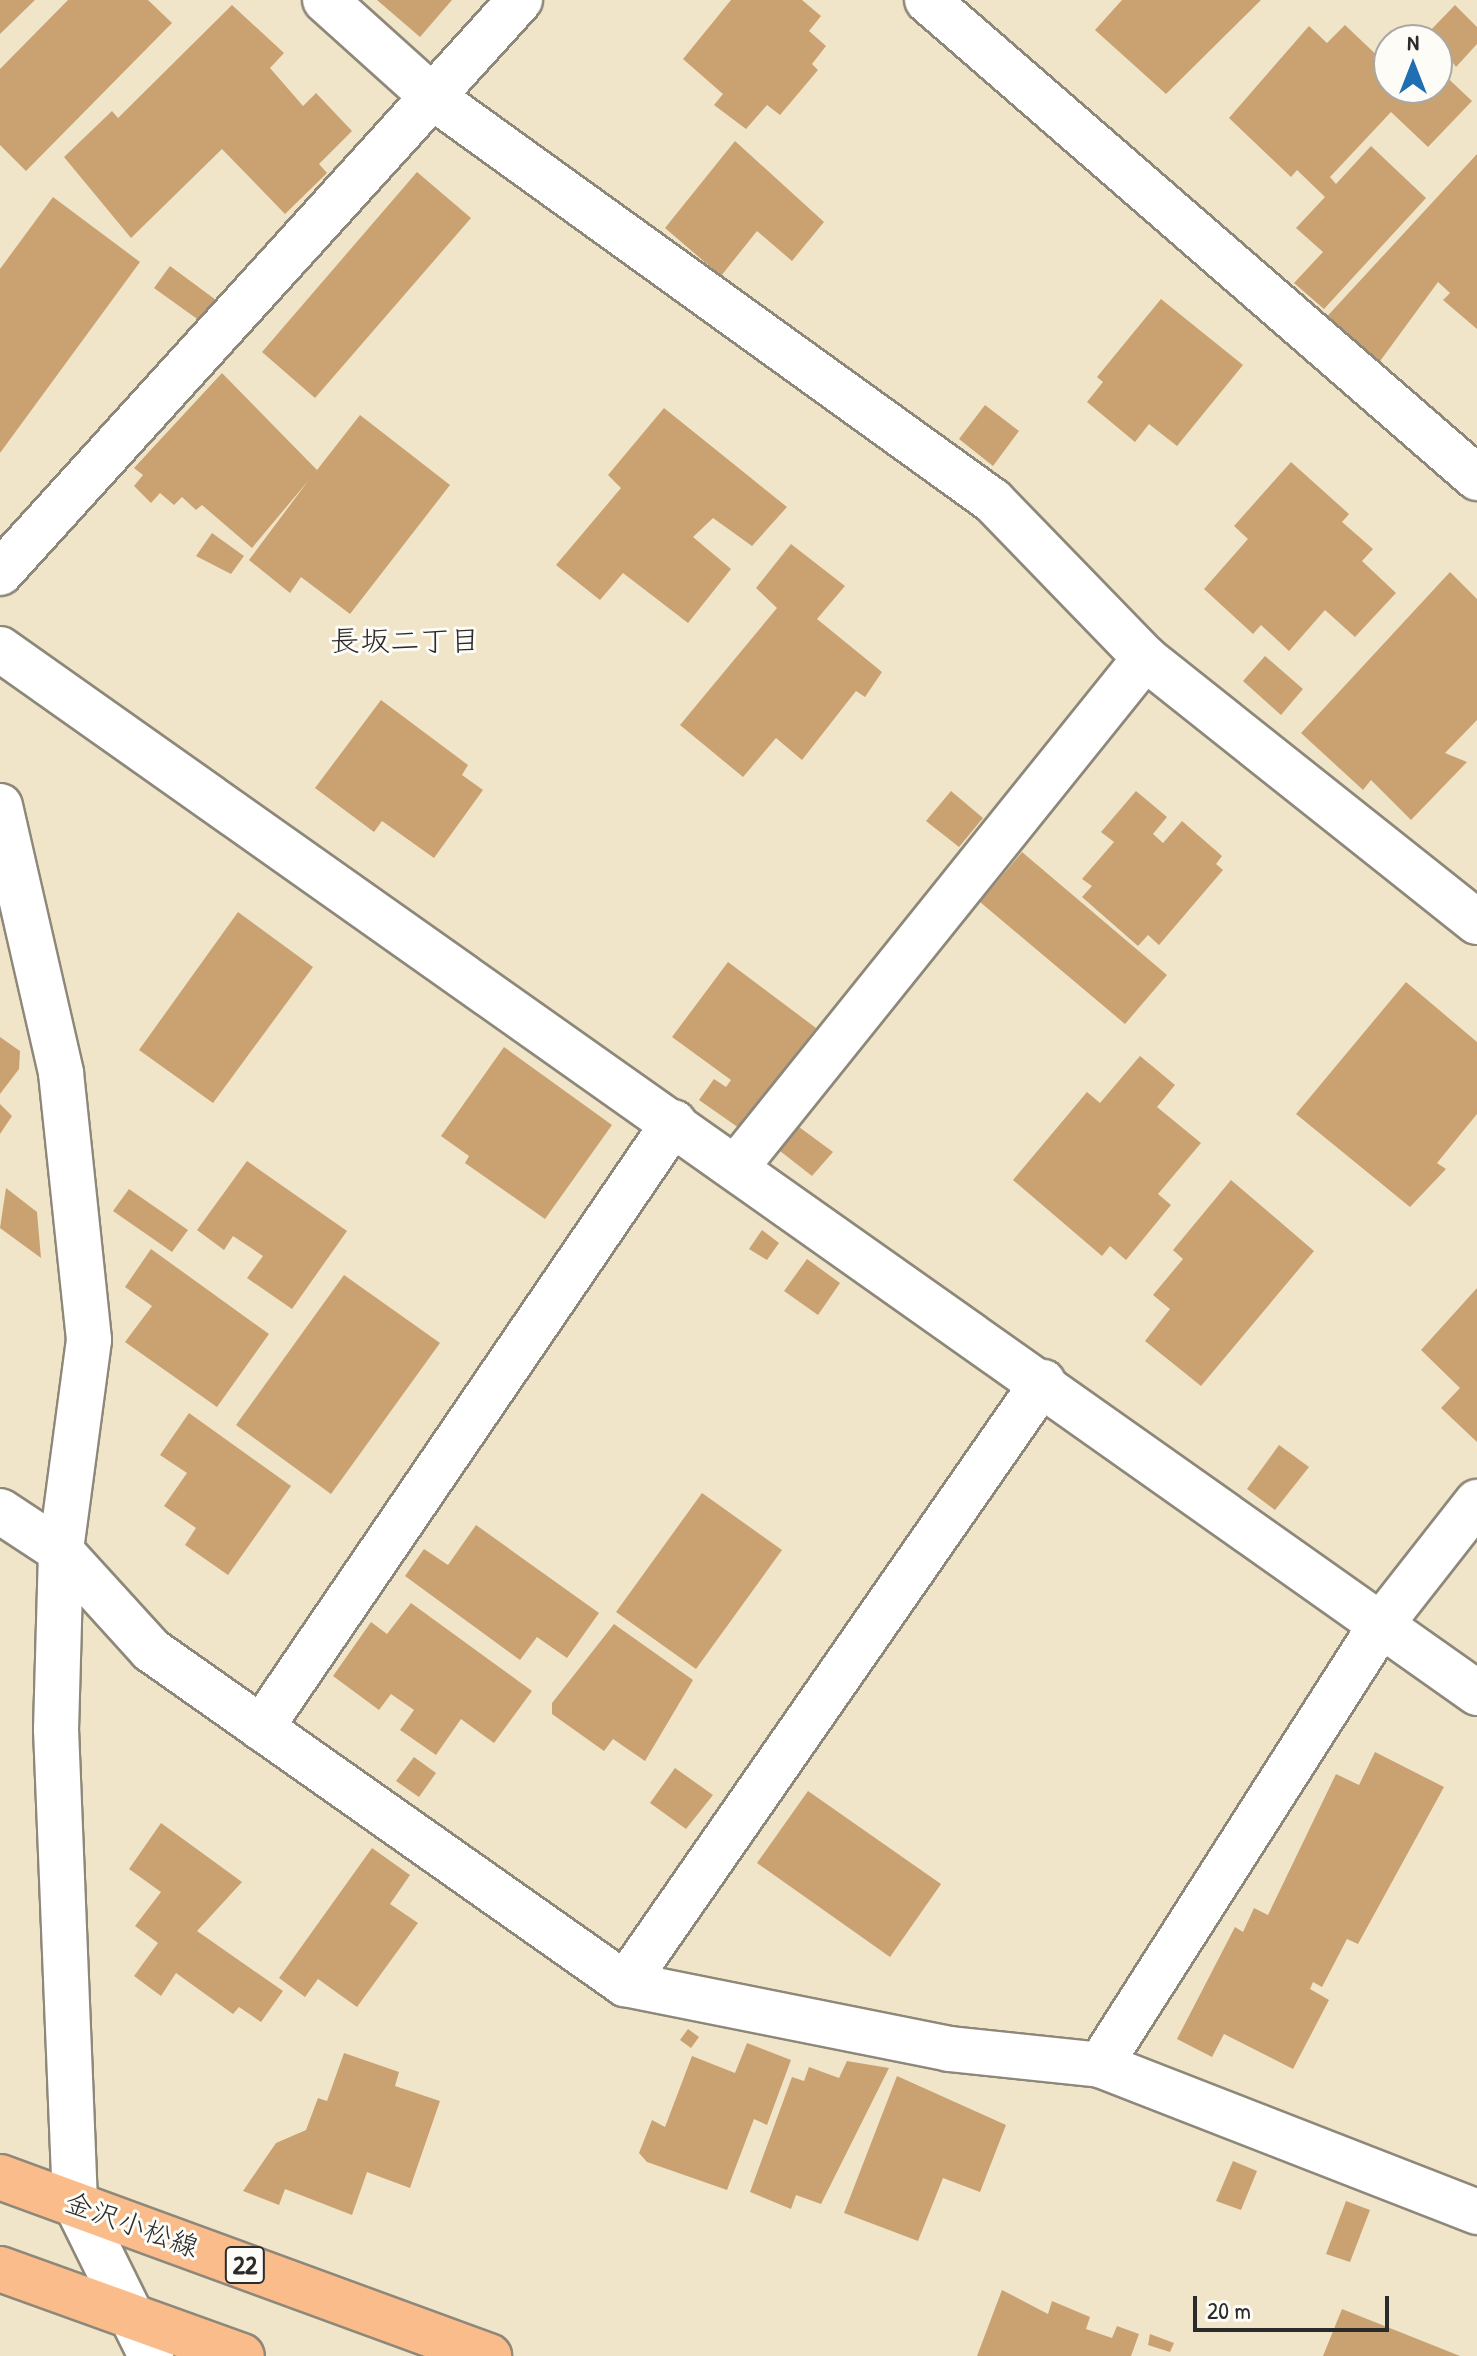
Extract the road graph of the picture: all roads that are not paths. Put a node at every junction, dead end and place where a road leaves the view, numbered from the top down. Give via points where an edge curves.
1 (325, 0) edge
2 (520, 0) edge
3 (927, 0) edge
4 (434, 98) junction
5 (1477, 478) edge
6 (0, 573) edge
7 (0, 649) edge
8 (1145, 658) junction
9 (0, 806) edge
10 (1477, 922) edge
11 (674, 1122) junction
12 (737, 1166) junction
13 (1043, 1382) junction
14 (1477, 1502) edge
15 (0, 1511) edge
16 (61, 1551) junction
17 (1382, 1623) junction
18 (1477, 1693) edge
19 (261, 1728) junction
20 (625, 1984) junction
21 (1100, 2065) junction
22 (0, 2177) edge
23 (75, 2202) junction
24 (1477, 2212) edge
25 (0, 2269) edge
26 (128, 2312) junction
27 (151, 2356) edge
28 (242, 2356) edge
29 (489, 2356) edge

1 - 4 street
2 - 4 street
3 - 5 street
4 - 6 street
4 - 8 street via 993,501
7 - 11 street
8 - 10 street
8 - 12 street
9 - 16 street via 61,1073 89,1340
11 - 12 street
11 - 19 street
12 - 13 street
13 - 17 street
13 - 20 street
14 - 17 street
15 - 16 street
16 - 19 street via 151,1650
16 - 23 street via 56,1729
17 - 18 street
17 - 21 street
19 - 20 street
20 - 21 street via 949,2049
21 - 24 street
22 - 23 main road, 金沢小松線 / 22
23 - 26 street
23 - 29 main road, 金沢小松線 / 22
25 - 26 main road
26 - 27 street
26 - 28 main road

